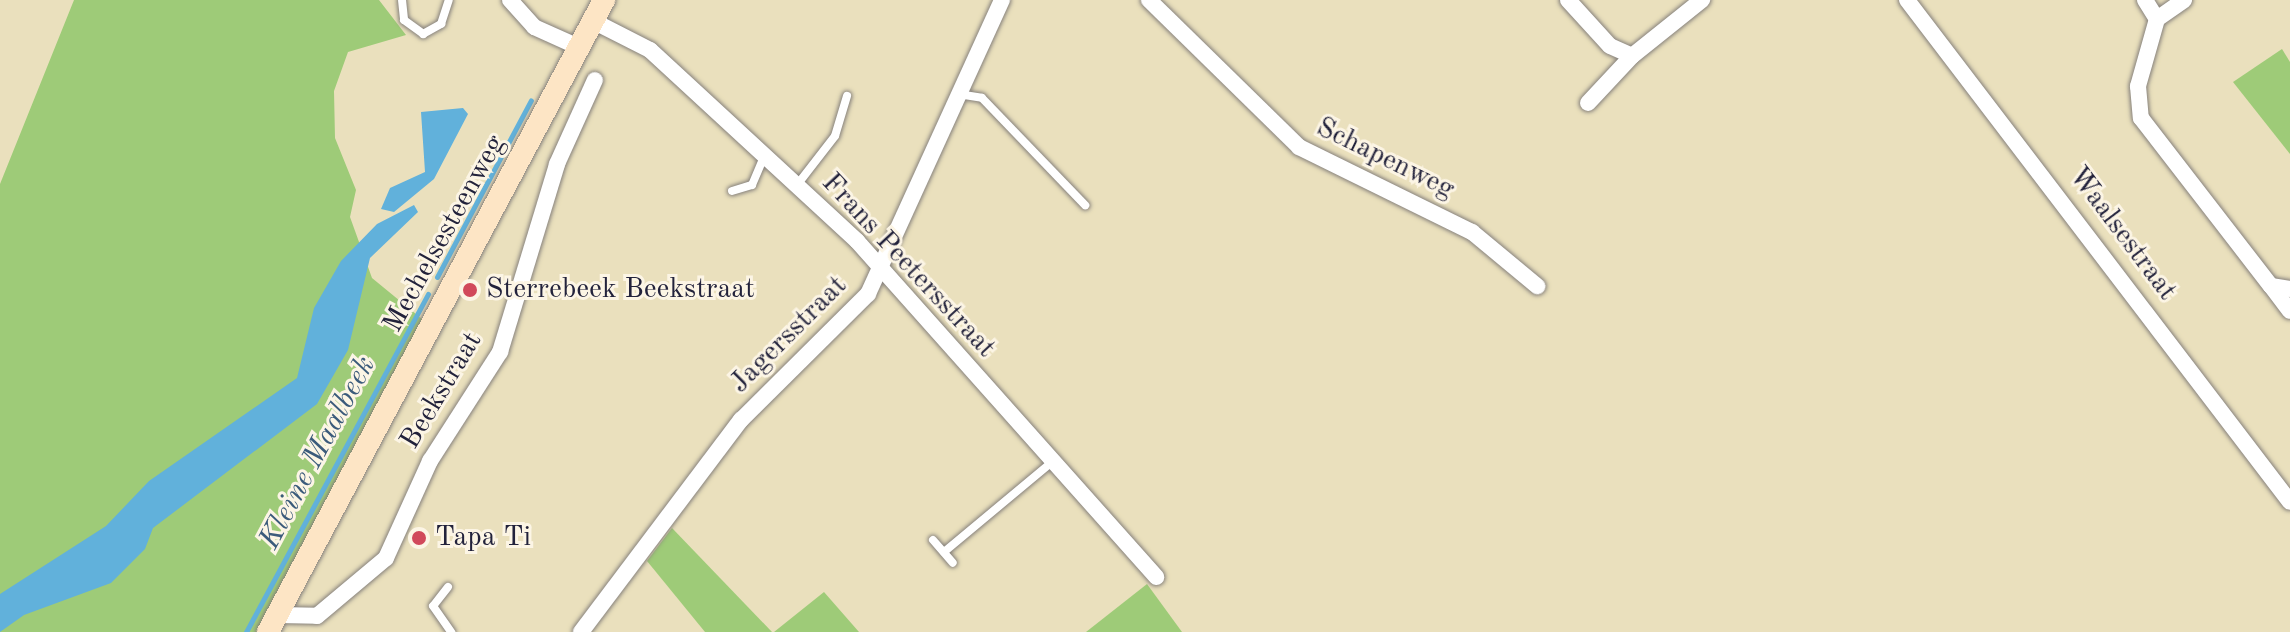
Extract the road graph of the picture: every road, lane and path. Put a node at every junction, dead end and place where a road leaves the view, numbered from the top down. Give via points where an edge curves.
1 (402, 0) edge
2 (449, 0) edge
3 (510, 0) edge
4 (604, 0) edge
5 (1002, 0) edge
6 (1149, 0) edge
7 (1568, 0) edge
8 (1702, 0) edge
9 (1907, 0) edge
10 (2145, 0) edge
11 (2184, 0) edge
12 (2157, 19) junction
13 (595, 22) junction
14 (581, 48) junction
15 (1632, 56) junction
16 (595, 80) dead end
17 (958, 94) junction
18 (847, 96) dead end
19 (1588, 103) dead end
20 (765, 155) junction
21 (797, 185) junction
22 (732, 191) dead end
23 (1085, 205) dead end
24 (878, 265) junction
25 (1537, 286) dead end
26 (2271, 286) junction
27 (2290, 289) edge
28 (2290, 311) edge
29 (1051, 463) junction
30 (2290, 502) edge
31 (933, 540) dead end
32 (944, 552) junction
33 (953, 563) dead end
34 (1156, 577) dead end
35 (448, 587) dead end
36 (273, 623) edge
37 (451, 632) edge
38 (581, 632) edge

1 - 2 lane via 404,20 423,34 441,24
3 - 14 street via 534,27
4 - 13 main road, Mechelsesteenweg
5 - 17 street, Jagersstraat
6 - 25 street, Schapenweg via 1299,147 1472,232
7 - 15 street via 1610,46
8 - 15 street
9 - 30 street, Waalsestraat
10 - 12 street
11 - 12 street
12 - 26 street via 2138,86 2141,118
13 - 14 main road, Mechelsesteenweg
13 - 20 street, Frans Peetersstraat via 640,42
14 - 36 main road, Mechelsesteenweg via 536,131 503,216 448,293
15 - 19 street
16 - 36 street, Beekstraat via 561,151 496,361 430,461 386,558 317,616
17 - 23 lane via 982,98
17 - 24 street, Jagersstraat
18 - 21 lane via 835,136
20 - 21 street, Frans Peetersstraat
20 - 22 lane via 752,185
21 - 24 street, Frans Peetersstraat
24 - 29 street, Frans Peetersstraat
24 - 38 street, Jagersstraat via 868,294 741,420
26 - 27 street
26 - 28 street
29 - 32 lane
29 - 34 street, Frans Peetersstraat
31 - 32 lane
32 - 33 lane
35 - 37 lane via 433,606

